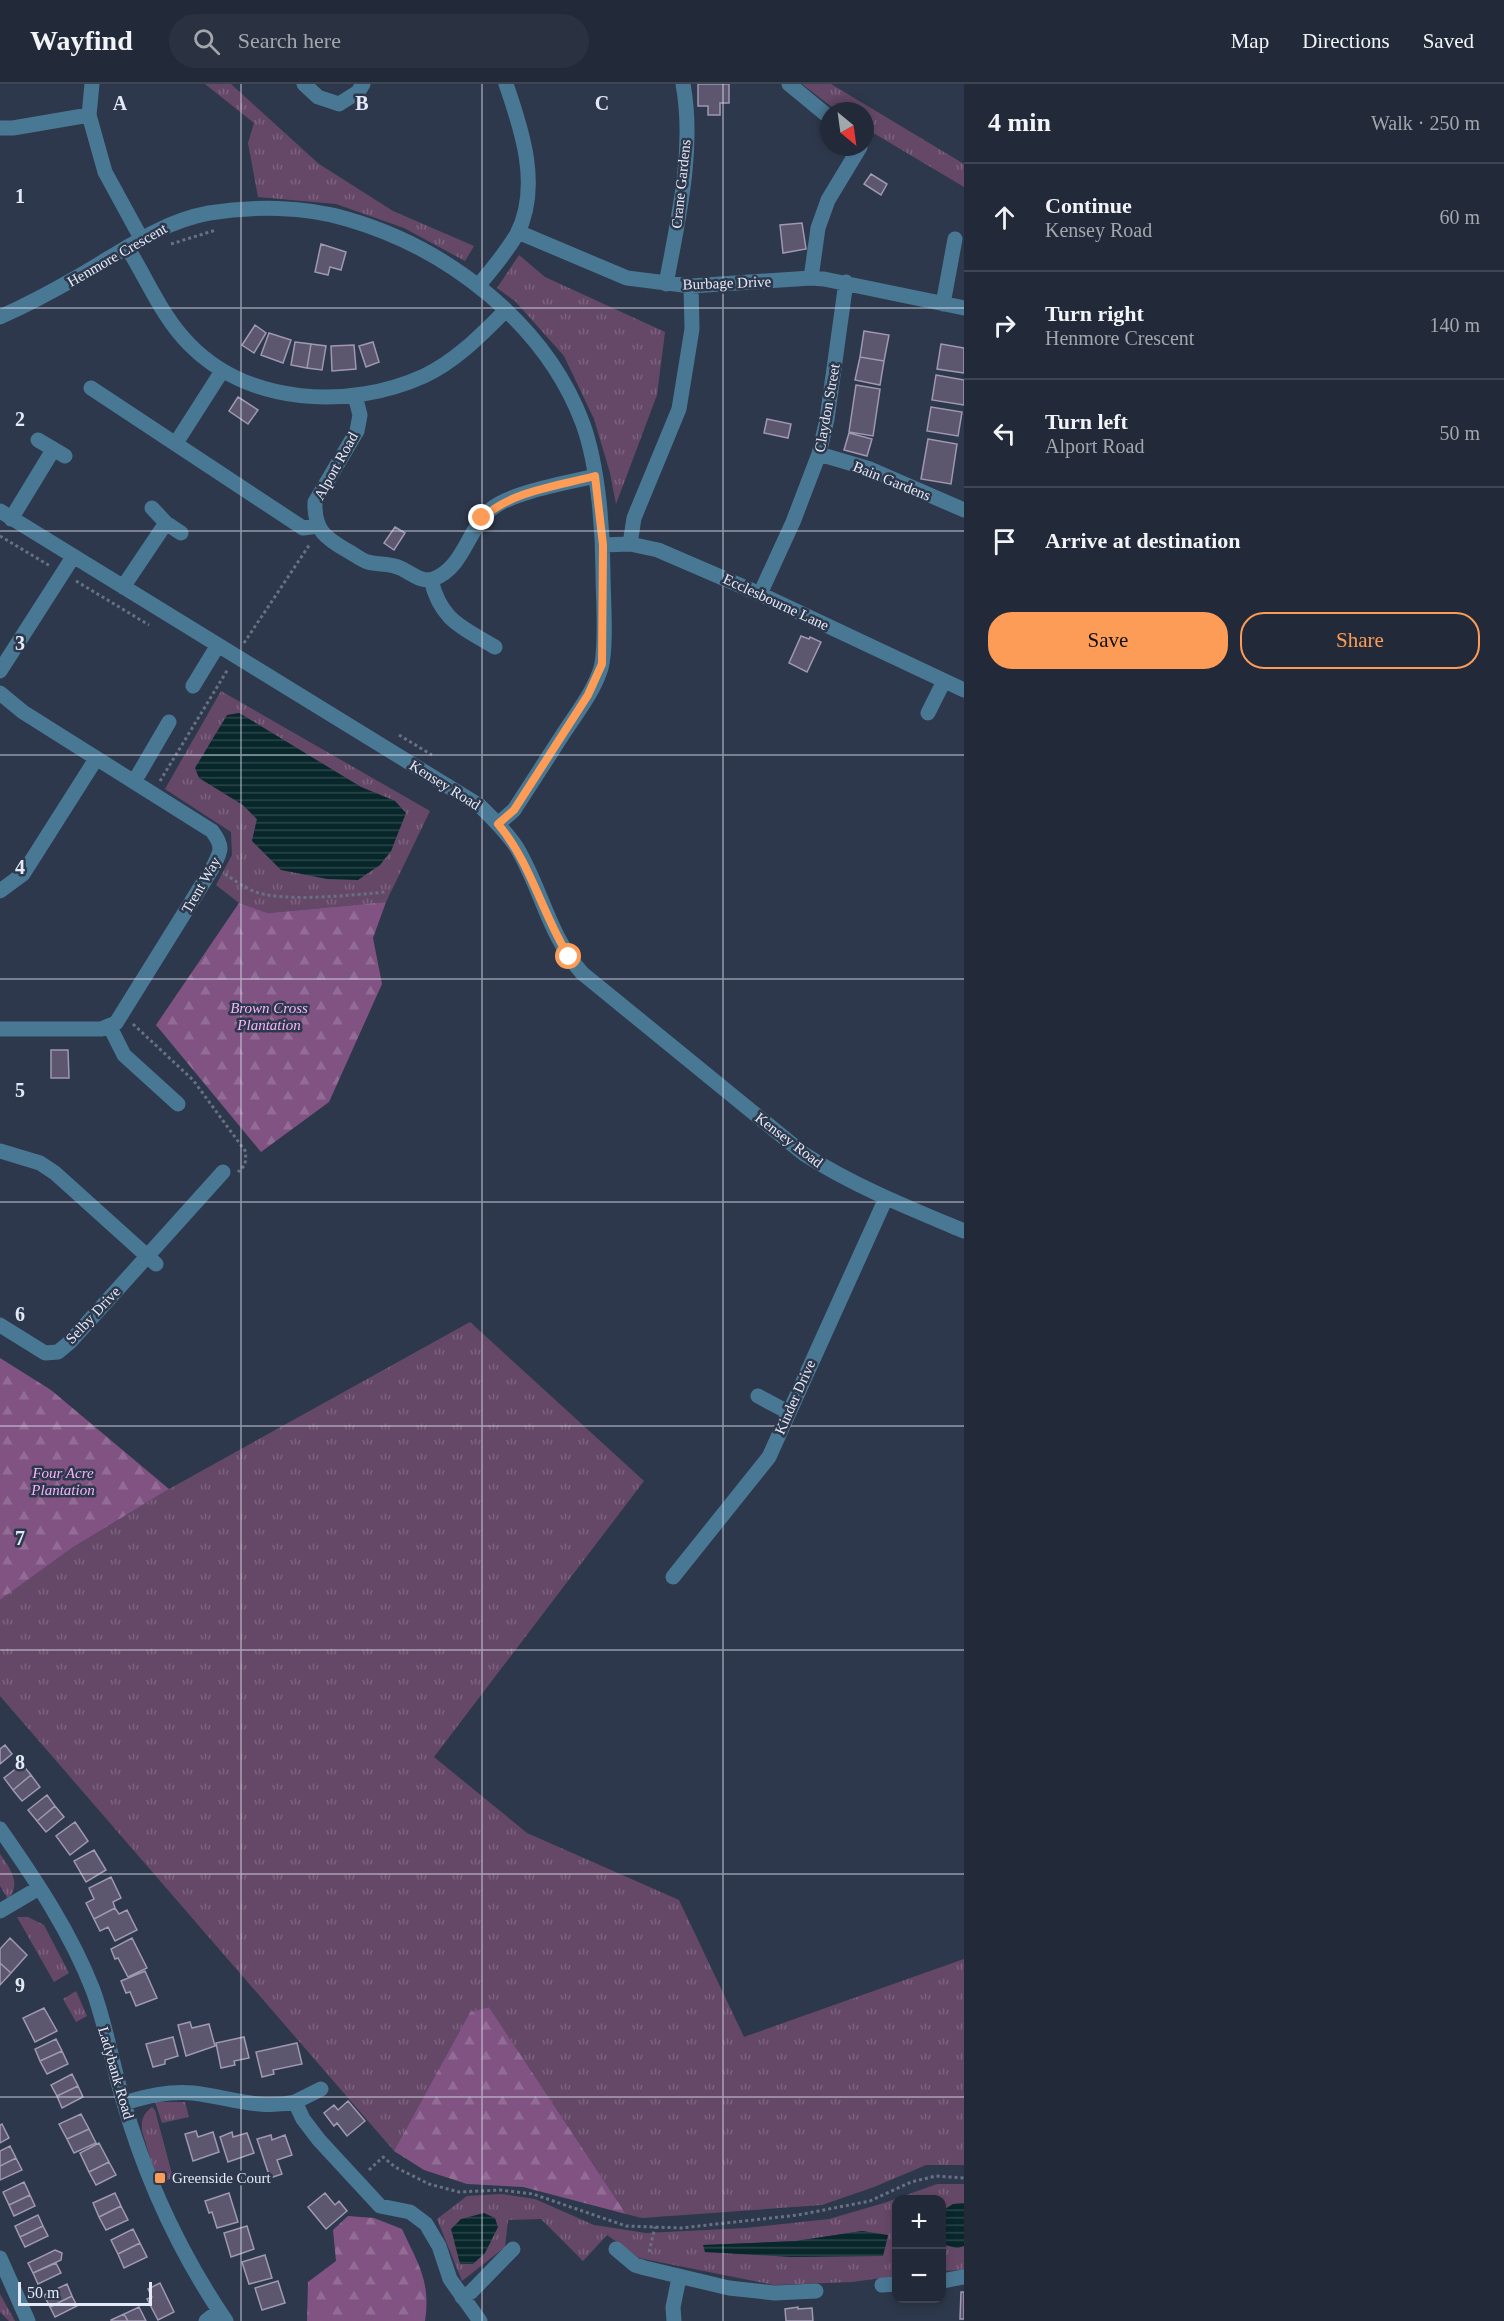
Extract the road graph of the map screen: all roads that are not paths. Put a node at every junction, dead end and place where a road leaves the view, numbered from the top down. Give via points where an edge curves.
1 (92, 84) edge
2 (304, 84) edge
3 (363, 84) edge
4 (506, 84) edge
5 (684, 84) edge
6 (789, 84) edge
7 (820, 110) edge
8 (89, 115) junction
9 (0, 128) edge
10 (855, 156) edge
11 (518, 232) junction
12 (141, 238) junction
13 (955, 239) dead end
14 (127, 247) junction
15 (811, 278) junction
16 (846, 282) junction
17 (666, 284) junction
18 (478, 286) junction
19 (692, 286) junction
20 (943, 304) junction
21 (964, 308) edge
22 (506, 310) junction
23 (0, 317) edge
24 (222, 371) junction
25 (91, 388) dead end
26 (355, 396) junction
27 (38, 440) dead end
28 (176, 443) junction
29 (819, 454) junction
30 (595, 476) junction
31 (152, 508) dead end
32 (964, 510) edge
33 (6, 515) edge
34 (166, 523) junction
35 (318, 526) junction
36 (181, 533) dead end
37 (630, 544) junction
38 (603, 545) junction
39 (73, 557) junction
40 (431, 580) junction
41 (123, 587) junction
42 (760, 594) junction
43 (218, 645) junction
44 (495, 647) dead end
45 (0, 671) edge
46 (944, 681) junction
47 (193, 686) dead end
48 (964, 690) edge
49 (0, 693) edge
50 (928, 713) dead end
51 (169, 722) dead end
52 (96, 759) junction
53 (134, 782) junction
54 (498, 824) junction
55 (0, 891) edge
56 (110, 1027) junction
57 (0, 1029) edge
58 (178, 1104) dead end
59 (0, 1151) edge
60 (230, 1173) road end
61 (886, 1198) junction
62 (964, 1230) edge
63 (152, 1260) junction
64 (0, 1325) edge
65 (758, 1396) dead end
66 (788, 1412) junction
67 (673, 1577) dead end
68 (0, 1829) edge
69 (39, 1888) junction
70 (0, 1911) edge
71 (321, 2089) dead end
72 (295, 2102) junction
73 (124, 2103) junction
74 (513, 2249) dead end
75 (616, 2249) dead end
76 (0, 2261) edge
77 (964, 2277) edge
78 (679, 2278) junction
79 (946, 2280) edge
80 (816, 2291) dead end
81 (462, 2297) junction
82 (223, 2316) edge
83 (28, 2321) edge
84 (206, 2321) edge
85 (480, 2321) edge
86 (674, 2321) edge

1 - 8 street
2 - 3 street via 318,97 339,104
4 - 11 street via 528,166 526,205
5 - 17 street, Crane Gardens via 686,154
6 - 7 street
8 - 9 street
8 - 12 street via 105,172
10 - 15 street via 828,200 818,228
11 - 17 street, Burbage Drive via 627,278
11 - 18 street
12 - 14 street, Henmore Crescent
12 - 18 street, Henmore Crescent via 208,213 295,210 346,219 391,236 432,256
13 - 20 street
14 - 23 street, Henmore Crescent via 36,301
14 - 24 street via 162,309 188,344
15 - 16 street, Burbage Drive
15 - 19 street, Burbage Drive
16 - 20 street, Burbage Drive
16 - 29 street, Claydon Street
17 - 19 street, Burbage Drive
18 - 22 street, Henmore Crescent
19 - 37 street via 692,329 679,410 634,518
20 - 21 street, Burbage Drive
22 - 26 street via 449,362 400,386
22 - 30 street, Henmore Crescent via 538,344 563,382 583,425
24 - 26 street via 282,393 327,398
24 - 28 street
25 - 28 street
26 - 35 street, Alport Road via 360,415 357,431 315,502
27 - 33 street via 59,453
28 - 35 street via 303,528
29 - 32 street, Bain Gardens via 870,470
29 - 42 street, Claydon Street
30 - 38 street, Henmore Crescent
30 - 40 street via 494,507 482,518 454,564
31 - 34 street
33 - 39 street, Kensey Road
34 - 36 street
34 - 41 street
35 - 40 street via 329,541 368,562 398,567
37 - 38 street, Ecclesbourne Lane
37 - 42 street, Ecclesbourne Lane via 658,550
38 - 54 street, Henmore Crescent via 602,664 588,695 514,810
39 - 41 street, Kensey Road
39 - 45 street
40 - 44 street via 447,617
41 - 43 street, Kensey Road
42 - 46 street, Ecclesbourne Lane
43 - 47 street
43 - 54 street, Kensey Road via 449,786 480,806
46 - 48 street, Ecclesbourne Lane
46 - 50 street
49 - 52 street, Trent Way
51 - 53 street
52 - 53 street, Trent Way
52 - 55 street via 22,874
53 - 56 street, Trent Way via 212,831 221,850 123,1014
54 - 61 street, Kensey Road via 524,862 556,938 582,973 804,1154
56 - 57 street
56 - 58 street via 124,1055
59 - 63 street via 40,1163 55,1173
60 - 63 street, Selby Drive
61 - 62 street, Kensey Road
61 - 66 street, Kinder Drive
63 - 64 street, Selby Drive via 58,1352 45,1353
65 - 66 street
66 - 67 street, Kinder Drive via 769,1457
68 - 69 street, Ladybank Road
69 - 70 street
69 - 73 street, Ladybank Road via 94,1993
71 - 72 street
72 - 73 street via 268,2106 176,2092
72 - 81 street via 314,2133 380,2206 410,2212 426,2224
73 - 82 street, Ladybank Road via 148,2179 199,2279
74 - 81 street
75 - 78 street via 635,2265
76 - 83 street
77 - 79 street
78 - 80 street via 775,2293
78 - 86 street
81 - 85 street
82 - 84 street

